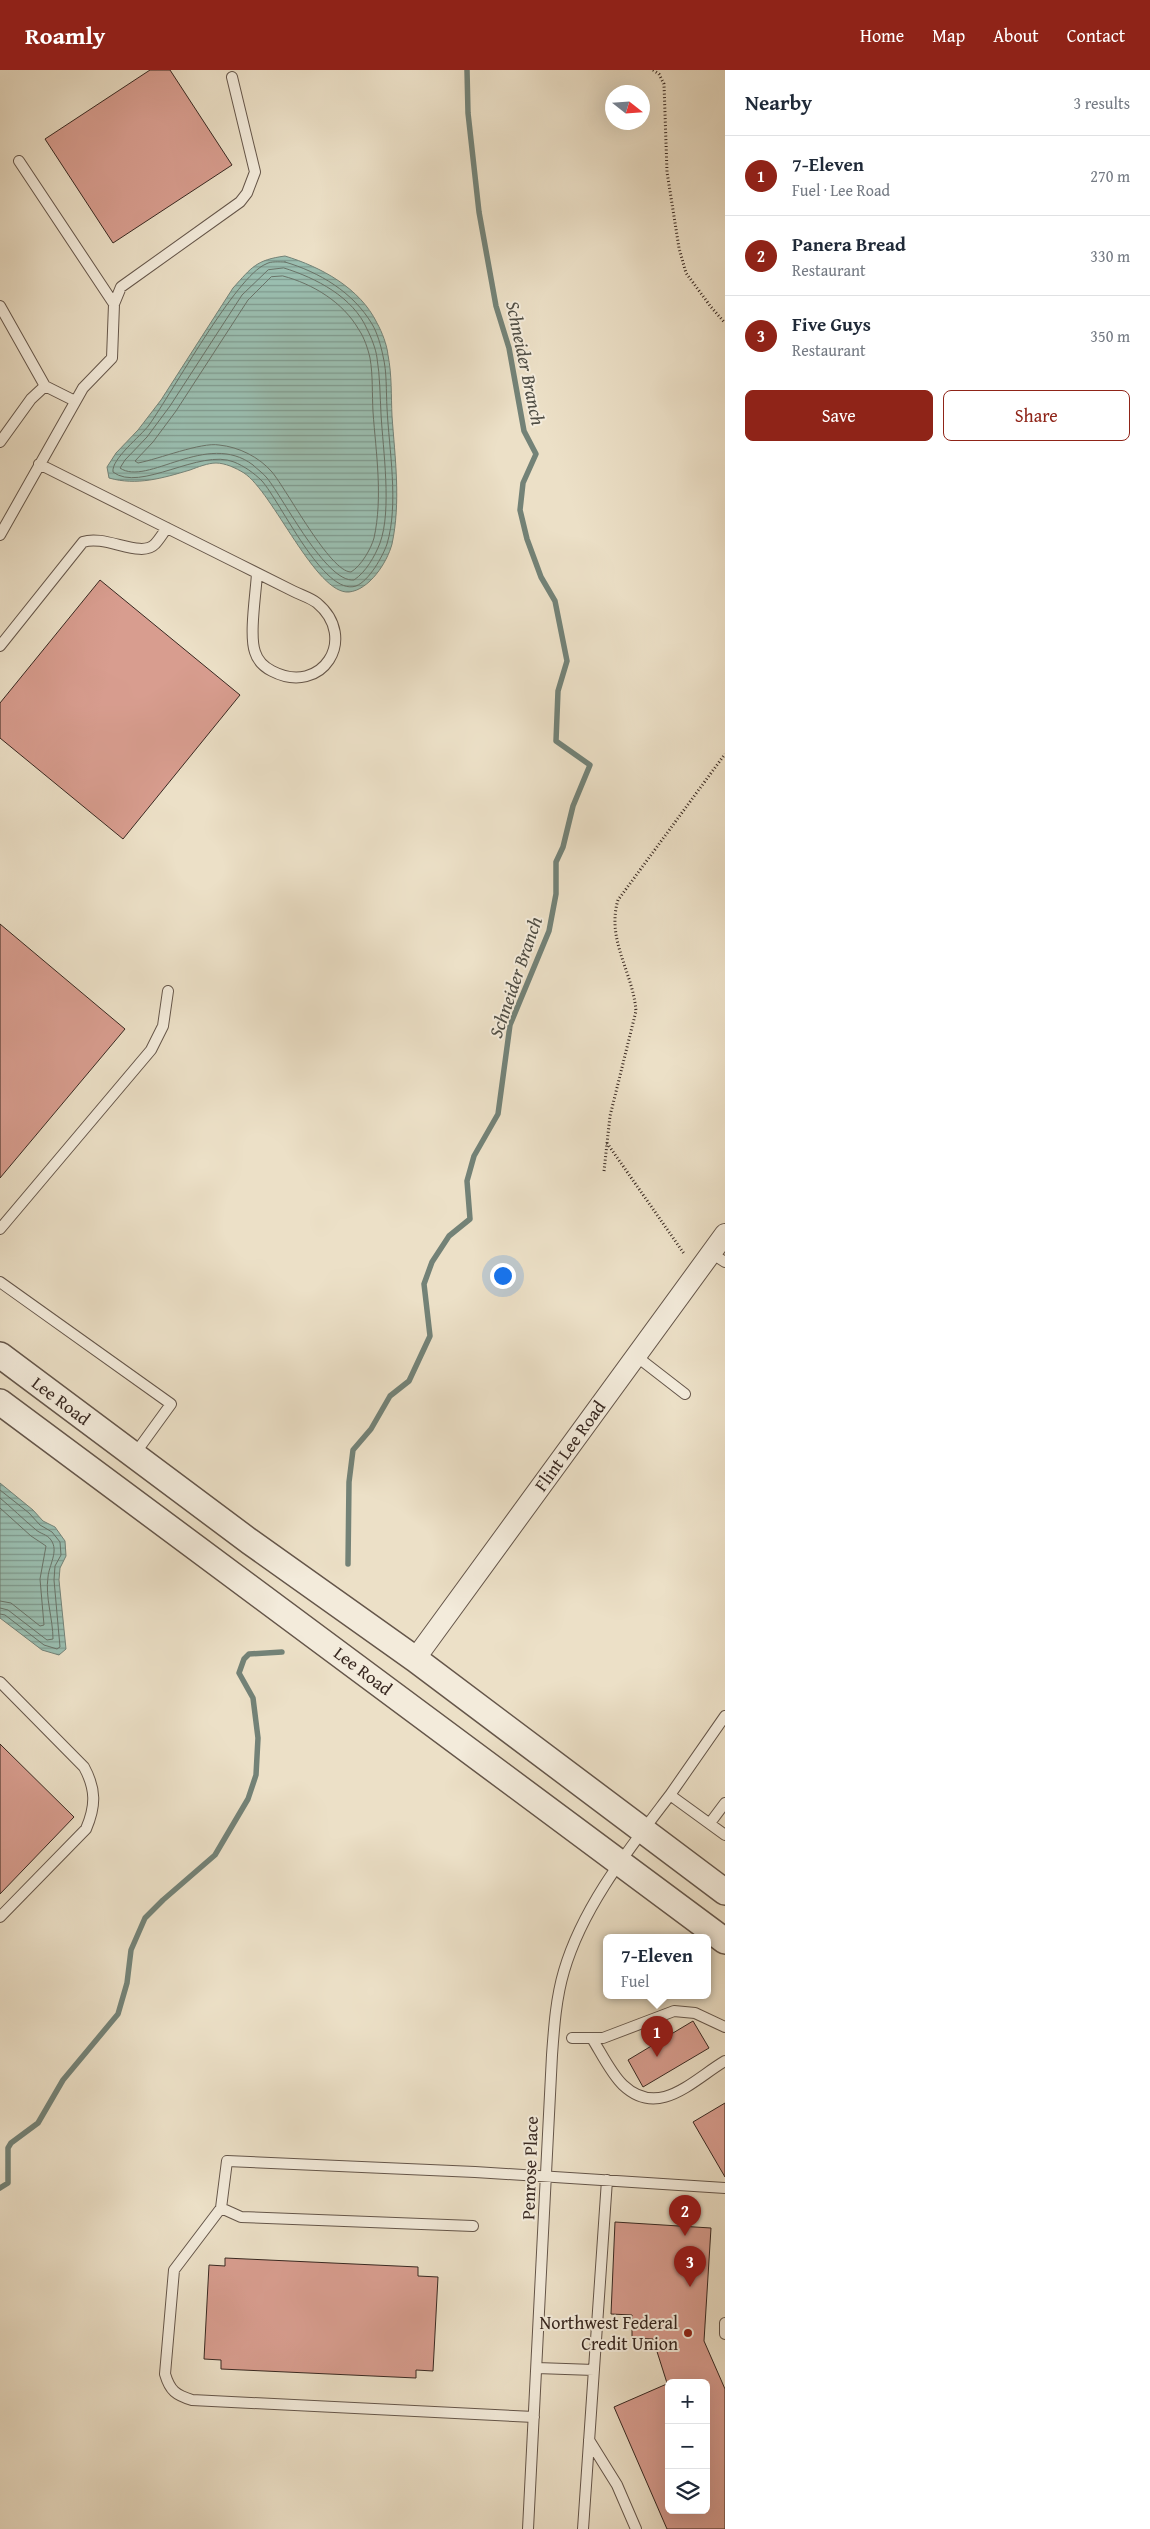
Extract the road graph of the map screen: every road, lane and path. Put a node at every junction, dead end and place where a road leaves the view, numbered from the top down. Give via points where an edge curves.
1 (653, 70) edge
2 (232, 77) dead end
3 (19, 162) dead end
4 (114, 304) junction
5 (0, 306) edge
6 (725, 323) edge
7 (45, 386) junction
8 (75, 400) junction
9 (0, 442) edge
10 (39, 464) junction
11 (166, 528) junction
12 (0, 535) edge
13 (257, 573) junction
14 (0, 646) edge
15 (725, 754) edge
16 (168, 991) dead end
17 (606, 1143) junction
18 (604, 1171) dead end
19 (0, 1229) edge
20 (725, 1234) edge
21 (718, 1257) edge
22 (697, 1272) junction
23 (0, 1282) edge
24 (0, 1355) edge
25 (636, 1356) junction
26 (685, 1394) dead end
27 (0, 1402) edge
28 (134, 1456) junction
29 (415, 1659) junction
30 (0, 1682) edge
31 (725, 1716) edge
32 (670, 1795) junction
33 (725, 1803) edge
34 (710, 1823) junction
35 (643, 1830) junction
36 (725, 1835) edge
37 (619, 1864) junction
38 (725, 1892) edge
39 (0, 1917) edge
40 (725, 1941) edge
41 (725, 2027) edge
42 (572, 2038) dead end
43 (593, 2040) junction
44 (725, 2062) edge
45 (546, 2177) junction
46 (607, 2180) junction
47 (725, 2188) edge
48 (221, 2208) junction
49 (473, 2226) dead end
50 (725, 2323) edge
51 (725, 2334) edge
52 (538, 2368) junction
53 (594, 2370) junction
54 (534, 2417) junction
55 (589, 2440) junction
56 (528, 2529) edge
57 (583, 2529) edge
58 (636, 2529) edge

1 - 6 path via 664,84 667,172 679,248 686,272
2 - 4 lane via 255,172 247,193 240,202 121,286
3 - 4 lane
4 - 8 lane via 112,358
5 - 7 lane
7 - 8 lane
7 - 9 lane via 31,399
8 - 10 lane
10 - 11 lane
10 - 12 lane
11 - 13 lane
11 - 14 lane via 154,546 143,550 92,538 82,542
13 - 13 lane via 317,603 329,618 335,645 331,657 316,674 282,677 263,667 258,659 253,640
15 - 17 path via 618,900 614,914 615,938 635,998 636,1011
16 - 19 lane via 163,1026 151,1050
17 - 18 path
17 - 22 path
20 - 21 street, Flint Lee Road
21 - 22 street, Flint Lee Road
22 - 25 street, Flint Lee Road
23 - 28 lane via 171,1404
24 - 28 street, Lee Road
25 - 26 lane
25 - 29 street, Flint Lee Road
27 - 37 street, Lee Road
28 - 29 street, Lee Road
29 - 35 street, Lee Road
30 - 39 lane via 84,1768 92,1782 94,1801 86,1829
31 - 32 lane, Penrose Place
32 - 34 lane
32 - 35 lane, Penrose Place
33 - 34 lane
34 - 36 lane
35 - 37 lane, Penrose Place
35 - 38 street, Lee Road
37 - 40 street, Lee Road
37 - 45 lane, Penrose Place via 574,1944 557,2001
41 - 43 lane via 695,2013 674,2011
42 - 43 lane
43 - 44 lane via 622,2085 654,2100 672,2096
45 - 46 lane
45 - 48 lane via 227,2161
45 - 52 lane, Penrose Place
46 - 47 lane
46 - 53 lane
48 - 49 lane via 241,2217
48 - 54 lane via 174,2270 164,2374 176,2395 192,2400
50 - 51 lane
52 - 53 lane
52 - 54 lane, Penrose Place
53 - 55 lane
54 - 56 lane, Penrose Place
55 - 57 lane
55 - 58 lane via 618,2485

